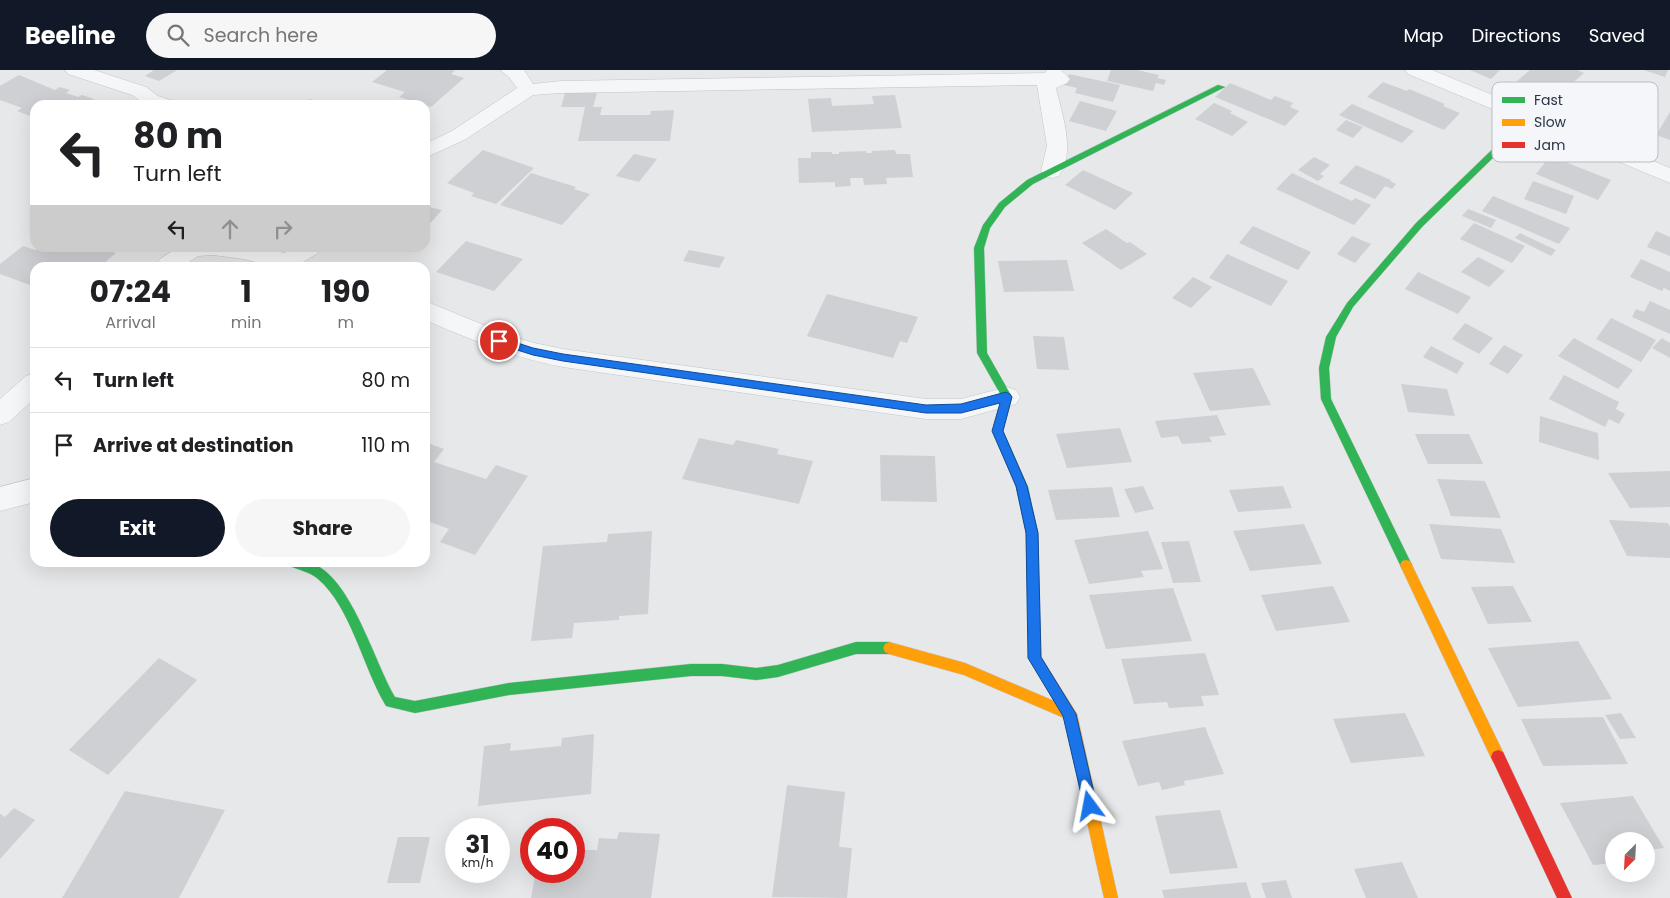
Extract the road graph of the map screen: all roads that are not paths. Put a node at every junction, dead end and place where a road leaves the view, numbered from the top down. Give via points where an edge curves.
1 (75, 70) edge
2 (510, 70) edge
3 (1415, 70) edge
4 (1055, 74) edge
5 (659, 78) edge
6 (1221, 87) dead end
7 (528, 90) junction
8 (151, 100) edge
9 (1492, 102) edge
10 (430, 150) edge
11 (1492, 155) edge
12 (1636, 162) edge
13 (1052, 171) junction
14 (1670, 176) edge
15 (188, 252) edge
16 (254, 252) edge
17 (305, 252) edge
18 (174, 262) edge
19 (282, 262) edge
20 (294, 262) edge
21 (430, 312) edge
22 (30, 387) edge
23 (1006, 397) junction
24 (0, 414) edge
25 (30, 491) edge
26 (0, 498) edge
27 (305, 567) edge
28 (1070, 714) junction
29 (1111, 898) edge
30 (1565, 898) edge

1 - 8 street via 139,91
2 - 7 street
3 - 9 street
4 - 5 street
4 - 13 street via 1046,86 1056,146
5 - 7 street
6 - 13 street
7 - 10 street via 459,135
11 - 30 street via 1419,225 1350,305 1331,336 1324,368 1326,399
12 - 14 street
13 - 23 street via 1030,182 1002,205 986,227 979,248 982,353
15 - 18 street
16 - 19 street
17 - 20 street
21 - 23 street via 499,341 533,352 573,359 926,409 961,409
22 - 24 street
23 - 28 street via 998,431 1022,486 1032,533 1035,658
25 - 26 street
27 - 28 street via 321,574 341,596 379,686 391,702 415,707 509,689 691,670 756,674 778,671 856,648 888,648 956,666
28 - 29 street

